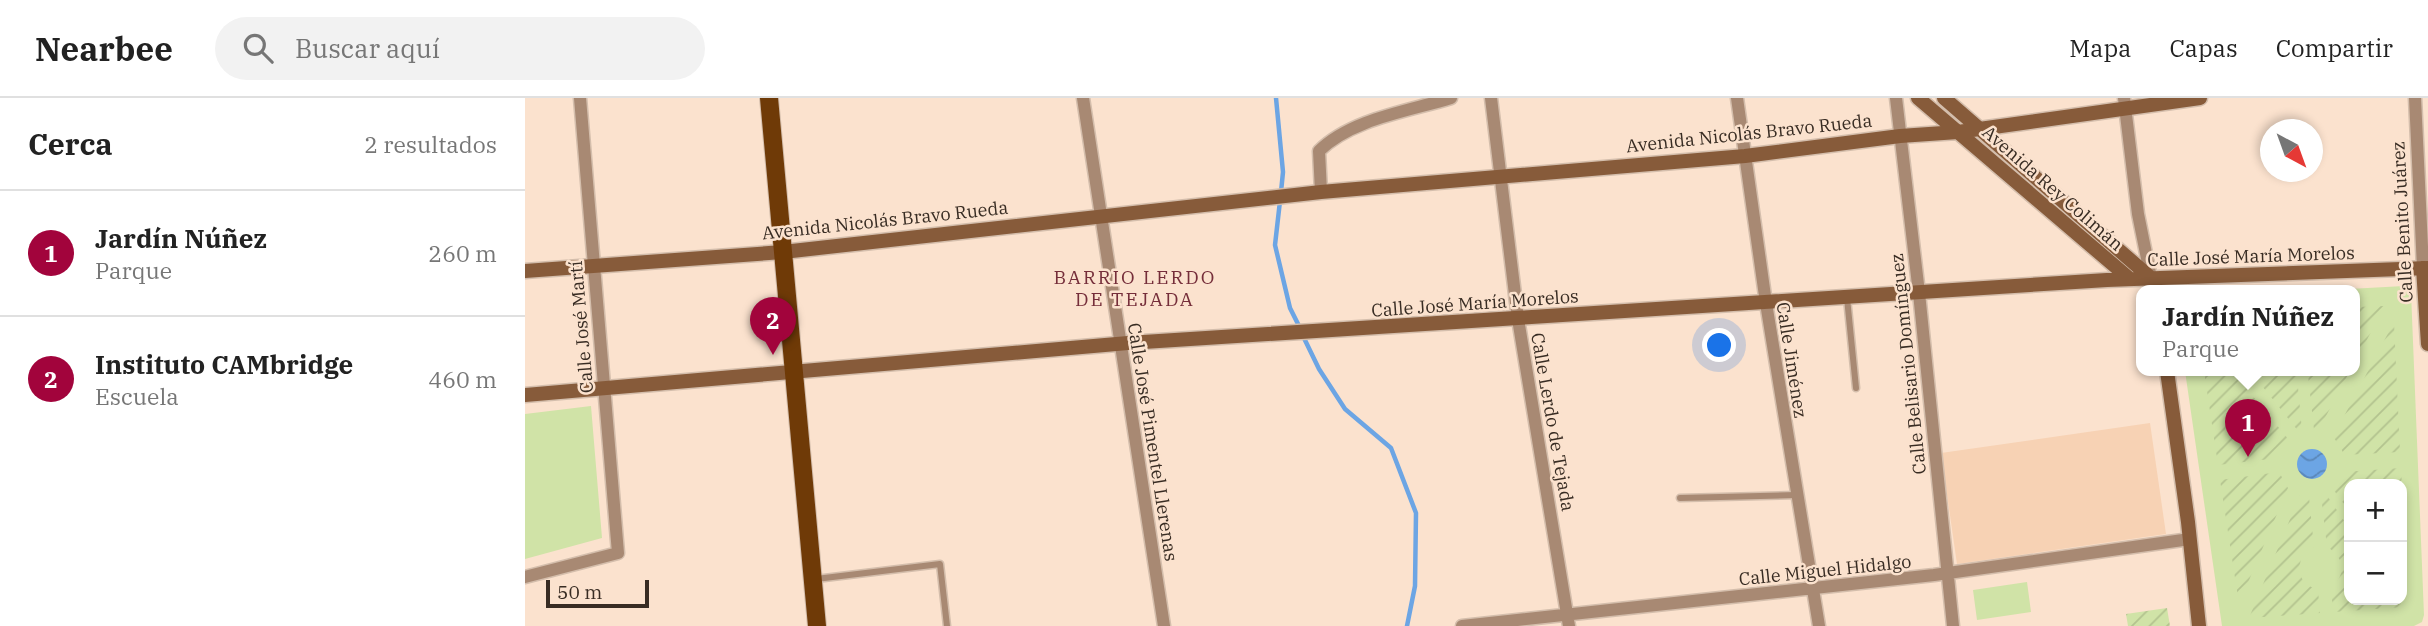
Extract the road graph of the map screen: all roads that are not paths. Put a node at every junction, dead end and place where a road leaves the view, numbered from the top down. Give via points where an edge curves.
1 (580, 98) edge
2 (769, 98) edge
3 (1083, 98) edge
4 (1451, 98) edge
5 (1491, 98) edge
6 (1737, 98) edge
7 (1896, 98) edge
8 (1918, 98) edge
9 (1944, 98) edge
10 (2200, 98) edge
11 (2415, 98) edge
12 (2125, 103) edge
13 (1980, 129) junction
14 (1958, 132) junction
15 (1900, 136) junction
16 (1745, 156) junction
17 (1500, 176) junction
18 (1321, 192) junction
19 (1102, 215) junction
20 (783, 252) junction
21 (594, 266) junction
22 (2426, 268) edge
23 (525, 271) edge
24 (2130, 279) junction
25 (2153, 284) edge
26 (1919, 293) junction
27 (1847, 298) junction
28 (1766, 303) junction
29 (1518, 319) junction
30 (1119, 343) junction
31 (2428, 344) edge
32 (794, 371) junction
33 (2168, 376) edge
34 (604, 388) junction
35 (1856, 388) dead end
36 (525, 395) edge
37 (1796, 495) junction
38 (1680, 498) dead end
39 (2190, 539) junction
40 (1946, 574) junction
41 (525, 577) edge
42 (813, 579) junction
43 (1811, 590) junction
44 (1568, 620) edge
45 (817, 626) edge
46 (947, 626) edge
47 (1164, 626) edge
48 (1462, 626) edge
49 (1819, 626) edge
50 (1952, 626) edge
51 (2199, 626) edge

1 - 21 street, Calle José Martí
2 - 20 main road
3 - 19 street, Calle José Pimentel Llerenas
4 - 18 street via 1355,126 1331,139 1319,151
5 - 17 street, Calle Lerdo de Tejada
6 - 16 street, Calle Jiménez
7 - 15 street, Calle Belisario Domínguez
8 - 14 street, Avenida Rey Colimán
9 - 13 street, Avenida Rey Colimán
10 - 12 street, Avenida Nicolás Bravo Rueda
11 - 22 street, Calle Benito Juárez
12 - 13 street, Avenida Nicolás Bravo Rueda
12 - 25 street via 2138,215
13 - 14 street, Avenida Nicolás Bravo Rueda
13 - 25 street, Avenida Rey Colimán
14 - 15 street, Avenida Nicolás Bravo Rueda
14 - 24 street, Avenida Rey Colimán
15 - 16 street, Avenida Nicolás Bravo Rueda
15 - 26 street, Calle Belisario Domínguez
16 - 17 street, Avenida Nicolás Bravo Rueda
16 - 28 street, Calle Jiménez
17 - 18 street, Avenida Nicolás Bravo Rueda
17 - 29 street, Calle Lerdo de Tejada
18 - 19 street, Avenida Nicolás Bravo Rueda
19 - 20 street, Avenida Nicolás Bravo Rueda
19 - 30 street, Calle José Pimentel Llerenas
20 - 21 street, Avenida Nicolás Bravo Rueda
20 - 32 main road
21 - 23 street, Avenida Nicolás Bravo Rueda
21 - 34 street, Calle José Martí
22 - 25 street, Calle José María Morelos
22 - 31 street, Calle Benito Juárez
24 - 25 street, Calle José María Morelos
24 - 26 street, Calle José María Morelos
26 - 27 street, Calle José María Morelos
26 - 40 street, Calle Belisario Domínguez
27 - 28 street, Calle José María Morelos
27 - 35 lane
28 - 29 street, Calle José María Morelos
28 - 37 street, Calle Jiménez
29 - 30 street, Calle José María Morelos
29 - 44 street, Calle Lerdo de Tejada
30 - 32 street, Calle José María Morelos
30 - 47 street, Calle José Pimentel Llerenas
32 - 34 street, Calle José María Morelos
32 - 42 main road
33 - 39 street
34 - 36 street, Calle José María Morelos
34 - 41 street, Calle José Martí via 618,553
37 - 38 lane
37 - 43 street, Calle Jiménez
39 - 40 street, Calle Miguel Hidalgo
39 - 51 street
40 - 43 street, Calle Miguel Hidalgo
40 - 50 street, Calle Belisario Domínguez
42 - 45 main road
42 - 46 lane via 940,564
43 - 44 street, Calle Miguel Hidalgo
43 - 49 street, Calle Jiménez
44 - 48 street, Calle Miguel Hidalgo

